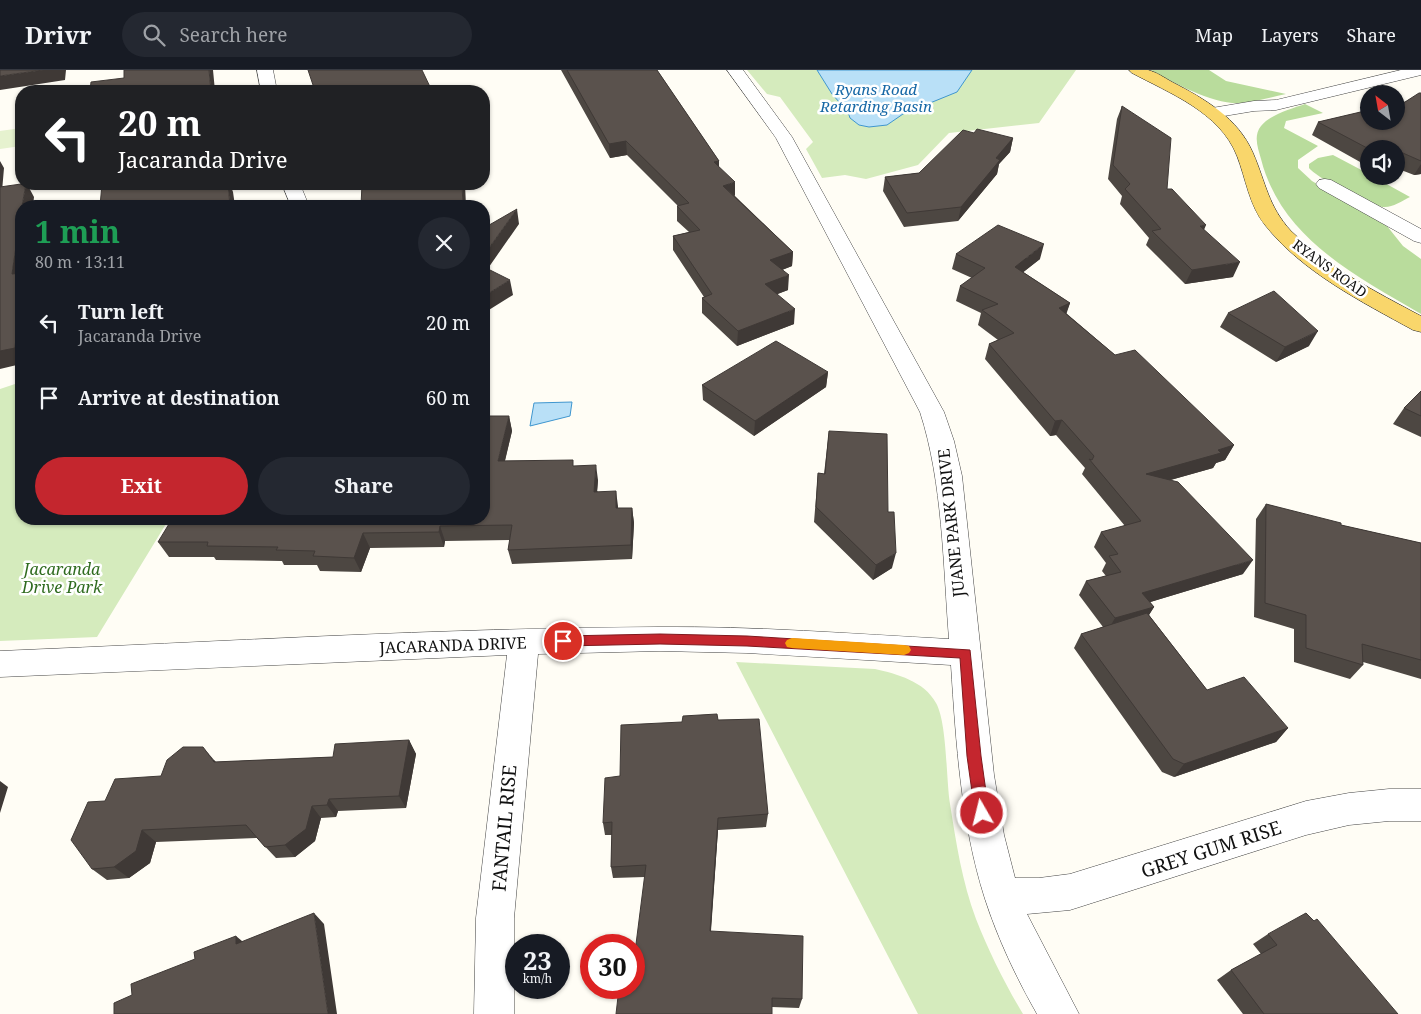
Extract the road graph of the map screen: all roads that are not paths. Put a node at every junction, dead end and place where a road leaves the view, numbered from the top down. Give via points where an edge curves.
1 (265, 70) edge
2 (735, 70) edge
3 (1137, 70) edge
4 (1421, 70) edge
5 (268, 85) edge
6 (1276, 105) junction
7 (1212, 113) junction
8 (1227, 128) junction
9 (1325, 184) dead end
10 (1421, 237) edge
11 (1421, 325) edge
12 (524, 642) junction
13 (966, 654) junction
14 (0, 664) edge
15 (1421, 805) edge
16 (1002, 896) junction
17 (494, 1014) edge
18 (1059, 1014) edge

1 - 5 street
2 - 13 street, JUANE PARK DRIVE via 784,137 932,412 949,476
3 - 7 main road, RYANS ROAD
4 - 6 street
6 - 7 street
6 - 8 street
7 - 8 main road, RYANS ROAD
8 - 11 main road, RYANS ROAD via 1241,145 1264,208 1288,238 1337,275
9 - 10 street
12 - 13 street, JACARANDA DRIVE via 747,641
12 - 14 street, JACARANDA DRIVE
12 - 17 street, FANTAIL RISE via 495,918
13 - 16 street, JUANE PARK DRIVE via 982,813
15 - 16 street, GREY GUM RISE via 1349,809 1306,818 1070,892
16 - 18 street, JUANE PARK DRIVE via 1041,985

